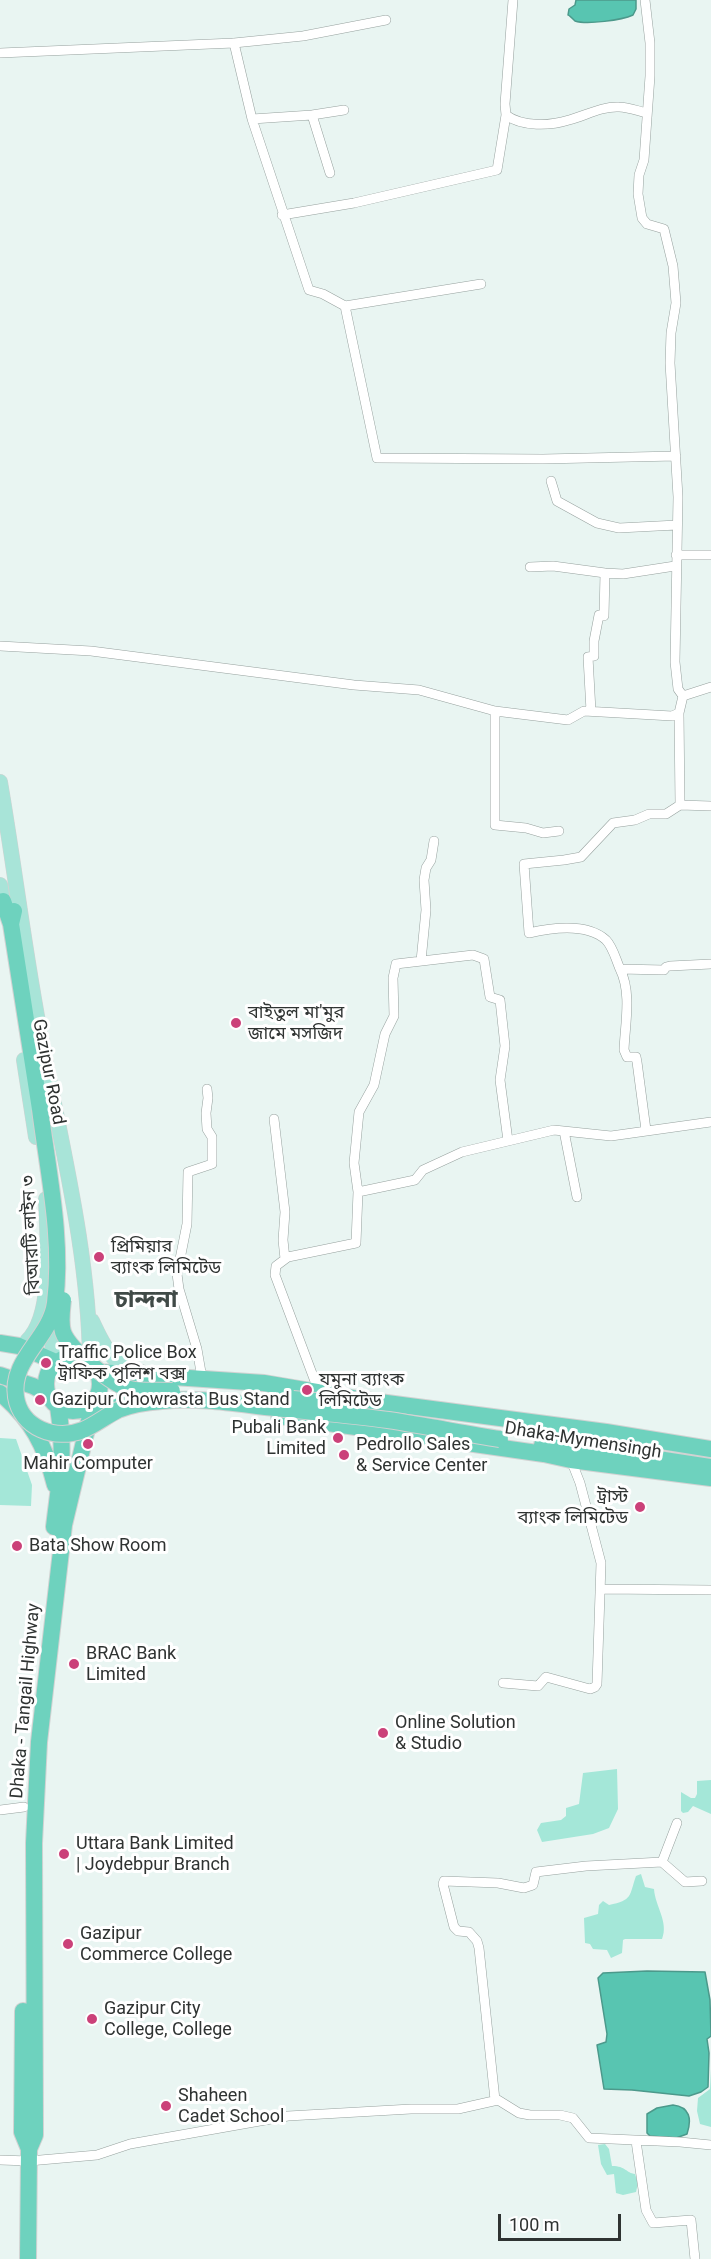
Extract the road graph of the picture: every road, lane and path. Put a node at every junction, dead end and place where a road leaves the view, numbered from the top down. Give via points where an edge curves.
1 (513, 0) edge
2 (645, 0) edge
3 (386, 20) dead end
4 (234, 43) junction
5 (0, 53) edge
6 (344, 110) dead end
7 (647, 113) junction
8 (312, 115) junction
9 (506, 115) junction
10 (252, 119) junction
11 (330, 173) dead end
12 (282, 215) junction
13 (481, 284) dead end
14 (345, 306) junction
15 (676, 456) junction
16 (551, 481) dead end
17 (677, 525) junction
18 (676, 555) junction
19 (711, 555) edge
20 (675, 566) junction
21 (530, 567) dead end
22 (605, 573) junction
23 (0, 645) edge
24 (711, 687) edge
25 (683, 696) junction
26 (495, 711) junction
27 (591, 711) junction
28 (679, 712) junction
29 (0, 782) edge
30 (680, 805) junction
31 (711, 806) edge
32 (0, 827) edge
33 (559, 831) dead end
34 (434, 841) dead end
35 (7, 905) edge
36 (421, 961) junction
37 (711, 964) edge
38 (620, 969) junction
39 (207, 1089) dead end
40 (43, 1109) junction
41 (274, 1119) dead end
42 (711, 1122) edge
43 (646, 1130) junction
44 (564, 1131) junction
45 (508, 1141) junction
46 (358, 1192) junction
47 (577, 1197) dead end
48 (285, 1259) junction
49 (45, 1298) junction
50 (90, 1316) junction
51 (0, 1343) edge
52 (19, 1346) junction
53 (56, 1362) junction
54 (94, 1367) junction
55 (158, 1375) junction
56 (0, 1376) edge
57 (202, 1378) junction
58 (319, 1392) junction
59 (0, 1393) edge
60 (16, 1399) junction
61 (53, 1400) junction
62 (364, 1400) junction
63 (93, 1404) junction
64 (517, 1442) junction
65 (711, 1449) edge
66 (544, 1454) junction
67 (571, 1460) junction
68 (711, 1467) edge
69 (711, 1478) edge
70 (58, 1495) junction
71 (601, 1589) junction
72 (711, 1590) edge
73 (503, 1683) dead end
74 (24, 1808) junction
75 (0, 1810) edge
76 (677, 1823) dead end
77 (662, 1862) junction
78 (702, 1881) dead end
79 (495, 2100) junction
80 (636, 2141) junction
81 (711, 2145) edge
82 (29, 2155) junction
83 (0, 2160) edge
84 (28, 2259) edge
85 (695, 2259) edge

1 - 9 street
2 - 7 street via 650,43
3 - 4 street via 303,36
4 - 5 street
4 - 10 street
6 - 8 street
7 - 9 street via 619,107 550,123 520,122
7 - 15 street via 638,194 642,218 647,224 664,229 673,266 676,303 670,363
8 - 10 street
8 - 11 street
9 - 12 street via 497,170 354,203
10 - 12 street
12 - 14 street via 307,288
13 - 14 street
14 - 15 street via 377,458
15 - 17 street
16 - 17 street via 557,501 597,523 619,528
17 - 18 street
18 - 19 street
18 - 20 street
20 - 22 street
20 - 25 street via 676,680
21 - 22 street
22 - 27 street via 604,616 599,615 594,656 588,657
23 - 26 street via 91,651 419,690
24 - 25 street
25 - 28 street
26 - 27 street via 568,720
26 - 33 street via 495,825 543,833
27 - 28 street via 672,716
28 - 30 street
29 - 50 main road, Gazipur Road
30 - 31 street
30 - 38 street via 666,814 613,823 581,856 524,864 529,933 553,929 591,932 610,946
32 - 35 main road, বিআরটি লাইন ৩
34 - 36 street via 424,880 426,910
35 - 40 highway, বিআরটি লাইন ৩
35 - 49 main road, Gazipur Road via 31,1110 46,1192
36 - 45 street via 473,955 484,958 490,997 500,1000 504,1046 500,1080
36 - 46 street via 396,964 394,1016 385,1034 374,1085 359,1112 354,1164
37 - 38 street via 670,966 664,970
38 - 43 street via 627,1002 624,1050 627,1057 636,1058
39 - 57 street via 212,1164 188,1172 187,1224 177,1274
40 - 60 highway, বিআরটি লাইন ৩, bridge via 56,1250 54,1305 45,1332 20,1367 15,1382
40 - 62 highway, বিআরটি লাইন ৩, bridge via 60,1201 63,1332 75,1349 129,1389 211,1391 315,1401
41 - 48 street via 285,1212
42 - 43 street
43 - 44 street via 611,1136
44 - 45 street
44 - 47 street
45 - 46 street via 447,1157 423,1170 415,1180
46 - 48 street via 356,1243
48 - 58 street via 276,1266 275,1275
49 - 52 main road, Gazipur Road via 35,1331
49 - 53 main road
50 - 54 main road, Gazipur Road
50 - 55 main road via 101,1342 120,1364 129,1370
51 - 52 highway
52 - 53 highway
53 - 54 highway, Dhaka-Mymensingh via 73,1357
53 - 61 highway via 47,1377
54 - 55 highway, Dhaka-Mymensingh
54 - 63 highway via 100,1389
55 - 57 highway, Dhaka-Mymensingh
56 - 60 highway, bridge via 12,1386
56 - 61 highway via 33,1386
57 - 58 highway, Dhaka-Mymensingh
58 - 62 highway, Dhaka-Mymensingh
59 - 70 highway via 27,1419 41,1440
60 - 64 highway, bridge via 33,1425 57,1434 82,1431 131,1405 194,1400 389,1420
61 - 63 highway, Dhaka-Mymensingh via 64,1410 80,1411
61 - 70 highway, Dhaka - Tangail Highway via 62,1432
62 - 65 highway, Dhaka-Mymensingh
63 - 66 highway, Dhaka-Mymensingh via 205,1405
63 - 82 highway, Dhaka - Tangail Highway via 64,1525 39,1742 33,1844 34,2135
64 - 66 highway
64 - 68 highway
66 - 67 highway, Dhaka-Mymensingh
67 - 69 highway, Dhaka-Mymensingh
67 - 71 street via 601,1563
70 - 74 highway, Dhaka - Tangail Highway
71 - 72 street
71 - 73 street via 596,1687 590,1689 546,1677 538,1686
74 - 75 street
74 - 82 highway, Dhaka - Tangail Highway via 22,2132
76 - 77 street
77 - 78 street via 682,1881
77 - 79 street via 536,1872 533,1885 524,1888 444,1881 454,1927 469,1932 479,1948
79 - 80 street via 519,2113 573,2118 589,2138
79 - 82 street via 458,2109 288,2116 130,2144 97,2155
80 - 81 street
80 - 85 street via 646,2210 653,2223 691,2220
82 - 83 street
82 - 84 highway, Dhaka - Tangail Highway

